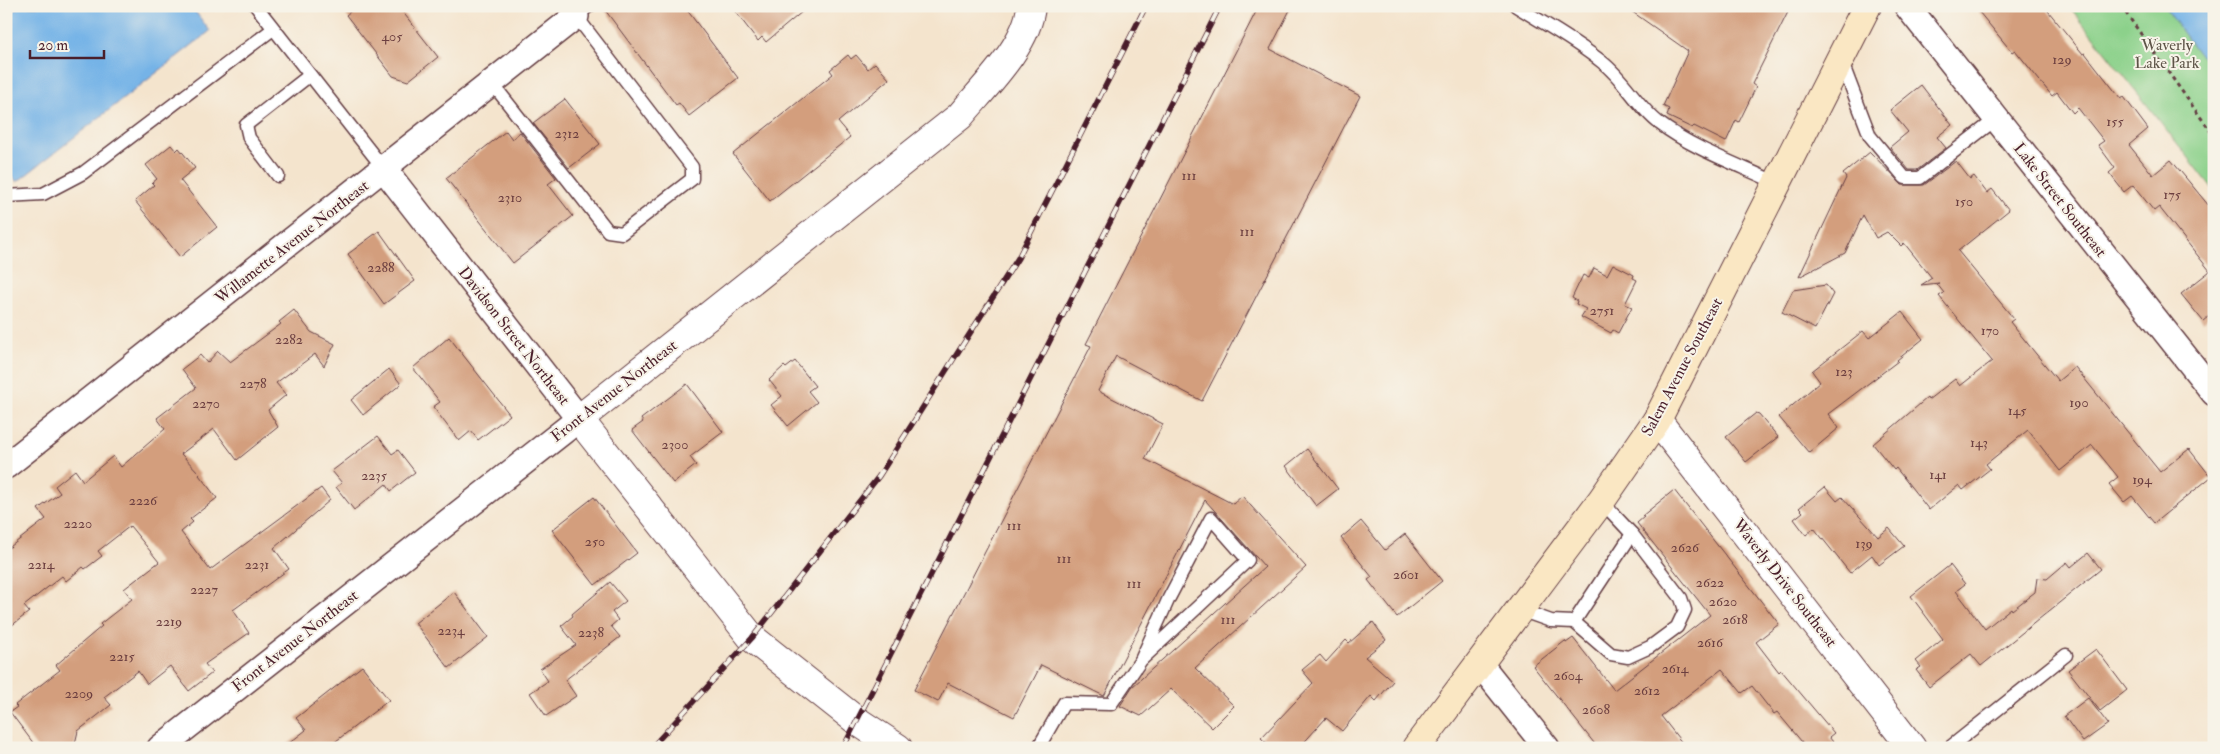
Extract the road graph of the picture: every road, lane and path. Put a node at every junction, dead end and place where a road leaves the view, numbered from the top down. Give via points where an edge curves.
1 (256, 6) edge
2 (1516, 6) edge
3 (1867, 6) edge
4 (1907, 6) edge
5 (2121, 6) edge
6 (583, 11) edge
7 (1033, 11) edge
8 (274, 29) junction
9 (1840, 59) junction
10 (310, 75) junction
11 (492, 83) junction
12 (1996, 119) junction
13 (2214, 136) edge
14 (384, 169) junction
15 (278, 176) dead end
16 (1777, 183) junction
17 (6, 196) edge
18 (2214, 393) edge
19 (579, 419) junction
20 (1657, 420) junction
21 (6, 466) edge
22 (1601, 500) junction
23 (1632, 534) junction
24 (1520, 610) junction
25 (1574, 622) junction
26 (2066, 655) dead end
27 (1141, 660) junction
28 (1480, 664) junction
29 (160, 748) edge
30 (898, 748) edge
31 (1038, 748) edge
32 (1416, 748) edge
33 (1547, 748) edge
34 (1912, 748) edge
35 (1949, 748) edge

1 - 8 lane, Davidson Street Northeast
2 - 16 lane via 1602,61 1660,124
3 - 9 main road, Salem Avenue Southeast
4 - 12 street, Lake Street Southeast
5 - 13 path
6 - 11 street, Willamette Avenue Northeast
6 - 11 lane via 692,167 692,179 622,232 608,231
7 - 19 street, Front Avenue Northeast via 1009,56 960,116
8 - 10 lane, Davidson Street Northeast
8 - 17 lane via 83,173 43,194
9 - 12 lane via 1870,136 1905,178 1920,178
9 - 16 main road, Salem Avenue Southeast
10 - 14 lane, Davidson Street Northeast
10 - 15 lane via 246,125 249,138
11 - 14 street, Willamette Avenue Northeast
12 - 18 street, Lake Street Southeast
14 - 19 street, Davidson Street Northeast
14 - 21 street, Willamette Avenue Northeast
16 - 20 main road, Salem Avenue Southeast
19 - 29 street, Front Avenue Northeast
19 - 30 street, Davidson Street Northeast via 752,638 857,721
20 - 22 main road, Salem Avenue Southeast
20 - 34 street, Waverly Drive Southeast
22 - 23 lane
22 - 24 main road, Salem Avenue Southeast
23 - 25 lane
23 - 25 lane via 1681,598 1685,610 1677,627 1650,647 1628,657 1611,654
24 - 25 lane via 1551,622
24 - 28 main road, Salem Avenue Southeast
26 - 35 lane
27 - 27 lane via 1248,560 1211,518 1169,598
27 - 31 lane via 1111,704 1064,703
28 - 32 main road, Salem Avenue Southeast
28 - 33 street

